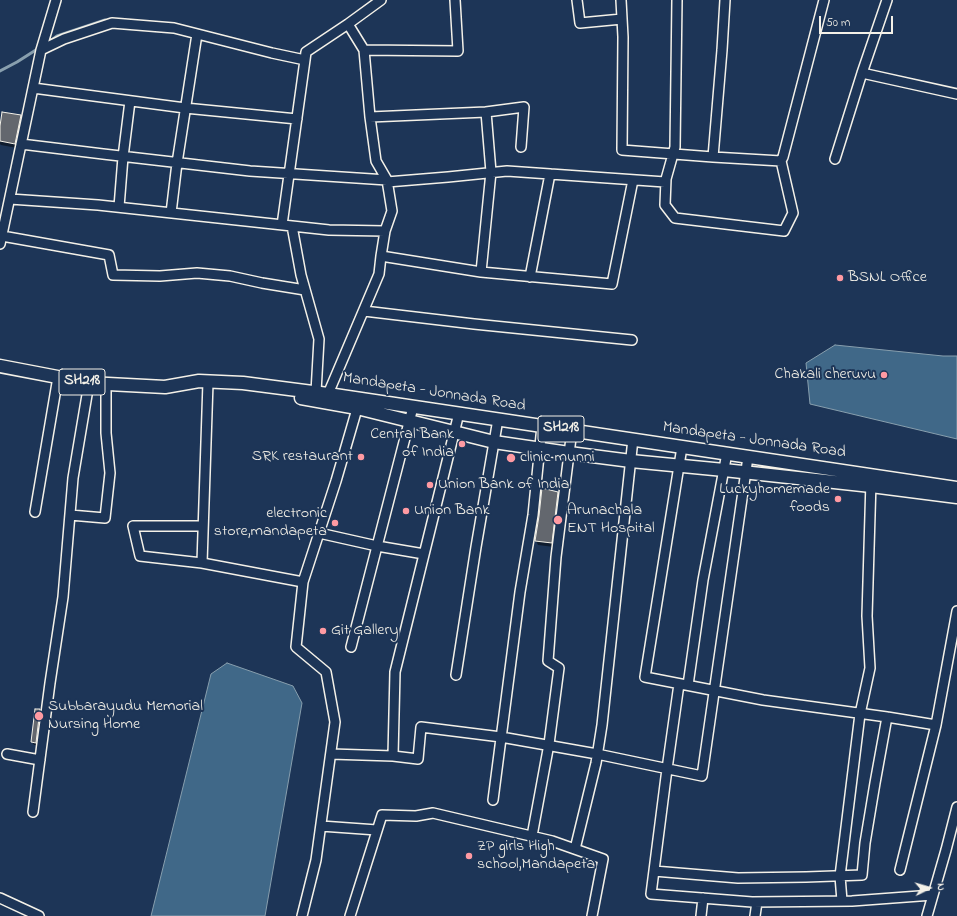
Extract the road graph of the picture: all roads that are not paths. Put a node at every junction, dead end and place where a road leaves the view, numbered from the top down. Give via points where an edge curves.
1 (56, 0) edge
2 (381, 0) edge
3 (455, 0) edge
4 (577, 0) edge
5 (621, 0) edge
6 (677, 0) edge
7 (725, 0) edge
8 (824, 0) edge
9 (887, 0) edge
10 (622, 19) junction
11 (348, 24) junction
12 (197, 34) junction
13 (41, 50) junction
14 (364, 50) junction
15 (305, 60) junction
16 (862, 73) junction
17 (33, 88) junction
18 (957, 94) edge
19 (130, 101) junction
20 (185, 108) junction
21 (486, 112) junction
22 (370, 118) junction
23 (297, 119) junction
24 (22, 144) junction
25 (521, 147) dead end
26 (673, 153) junction
27 (123, 157) junction
28 (713, 157) junction
29 (835, 158) dead end
30 (781, 161) junction
31 (177, 163) junction
32 (491, 172) junction
33 (290, 173) junction
34 (550, 174) junction
35 (633, 180) junction
36 (387, 181) junction
37 (666, 182) junction
38 (10, 199) junction
39 (118, 207) junction
40 (171, 213) junction
41 (287, 226) junction
42 (385, 231) junction
43 (1, 240) edge
44 (381, 256) junction
45 (481, 272) junction
46 (530, 277) junction
47 (305, 290) junction
48 (364, 311) junction
49 (632, 340) dead end
50 (0, 366) edge
51 (58, 377) junction
52 (89, 383) junction
53 (106, 384) junction
54 (208, 385) junction
55 (322, 393) junction
56 (358, 403) junction
57 (413, 407) junction
58 (459, 414) junction
59 (498, 419) junction
60 (409, 421) junction
61 (542, 426) junction
62 (572, 430) junction
63 (454, 432) junction
64 (633, 440) junction
65 (494, 442) junction
66 (682, 447) junction
67 (540, 448) junction
68 (569, 453) junction
69 (727, 453) junction
70 (748, 456) junction
71 (631, 461) junction
72 (679, 466) junction
73 (724, 470) junction
74 (745, 473) junction
75 (871, 481) junction
76 (957, 488) edge
77 (957, 497) edge
78 (35, 512) dead end
79 (70, 515) junction
80 (203, 526) junction
81 (319, 533) junction
82 (377, 546) junction
83 (424, 554) junction
84 (202, 563) junction
85 (303, 582) junction
86 (957, 612) edge
87 (351, 647) dead end
88 (456, 675) dead end
89 (684, 684) junction
90 (714, 690) junction
91 (860, 714) junction
92 (887, 717) junction
93 (936, 725) junction
94 (501, 737) junction
95 (549, 746) junction
96 (6, 754) dead end
97 (331, 754) junction
98 (597, 754) junction
99 (393, 756) junction
100 (40, 760) junction
101 (667, 769) junction
102 (493, 800) dead end
103 (957, 807) edge
104 (33, 812) dead end
105 (321, 826) junction
106 (377, 830) junction
107 (532, 836) junction
108 (575, 849) junction
109 (900, 870) dead end
110 (654, 871) junction
111 (840, 876) junction
112 (933, 895) junction
113 (0, 898) edge
114 (703, 898) junction
115 (842, 901) junction
116 (757, 902) junction
117 (39, 916) edge
118 (302, 916) edge
119 (350, 916) edge
120 (592, 916) edge
121 (701, 916) edge
122 (754, 916) edge
123 (927, 916) edge

1 - 13 street
2 - 11 street
3 - 14 street via 458,51
4 - 10 street via 580,23
5 - 10 street
6 - 26 street
7 - 28 street
8 - 30 street
9 - 16 street
10 - 26 street via 622,150
11 - 14 street
11 - 15 street via 306,52
12 - 13 street via 174,28 112,23 64,39
12 - 15 street
12 - 20 street
13 - 17 street
14 - 22 street
15 - 23 street
16 - 18 street
16 - 29 street
17 - 19 street
17 - 24 street
19 - 20 street
19 - 27 street
20 - 23 street
20 - 31 street
21 - 22 street
21 - 25 street via 524,107
21 - 32 street
22 - 36 street via 376,161
23 - 33 street
24 - 27 street
24 - 38 street
26 - 28 street
26 - 37 street
27 - 31 street
27 - 39 street
28 - 30 street
30 - 37 street via 793,213 784,231 675,218 664,205
31 - 33 street
31 - 40 street
32 - 34 street
32 - 36 street
32 - 45 street
33 - 36 street
33 - 41 street
34 - 35 street
34 - 46 street
35 - 37 street
35 - 46 street via 612,284
36 - 42 street via 392,211
38 - 39 street
38 - 43 street
39 - 40 street
40 - 41 street
41 - 42 street
41 - 47 street
42 - 44 street
43 - 47 street via 109,255 113,275 160,276 197,273 230,276
44 - 45 street
44 - 48 street via 379,274
45 - 46 street
47 - 55 street via 320,339
48 - 49 street
48 - 55 street
50 - 51 main road, Mandapeta - Jonnada Road / SH218
51 - 52 main road, Mandapeta - Jonnada Road / SH218
51 - 78 street
52 - 53 main road, Mandapeta - Jonnada Road / SH218
52 - 79 street via 73,478
53 - 54 main road, Mandapeta - Jonnada Road / SH218 via 165,387 199,381
53 - 79 street via 106,433 110,473 105,518
54 - 55 main road, Mandapeta - Jonnada Road / SH218 via 242,383
54 - 56 main road, SH218
54 - 80 street
55 - 56 main road, Mandapeta - Jonnada Road / SH218
56 - 57 main road, Mandapeta - Jonnada Road / SH218
56 - 60 main road, SH218
56 - 81 street
57 - 58 main road, Mandapeta - Jonnada Road / SH218
57 - 60 street
58 - 59 main road, Mandapeta - Jonnada Road / SH218
58 - 63 street
59 - 61 main road, Mandapeta - Jonnada Road / SH218
59 - 65 street
60 - 63 main road, SH218
60 - 82 street
61 - 62 main road, Mandapeta - Jonnada Road / SH218
61 - 67 street
62 - 64 main road, Mandapeta - Jonnada Road / SH218
62 - 68 street
63 - 65 main road, SH218
63 - 83 street
64 - 66 main road, Mandapeta - Jonnada Road / SH218
64 - 71 street
65 - 67 main road, SH218
65 - 88 street
66 - 69 main road, Mandapeta - Jonnada Road / SH218
66 - 72 street
67 - 68 main road, SH218
67 - 94 street via 533,515
68 - 71 main road, SH218
68 - 95 street via 556,557 548,661 559,668
69 - 70 main road, Mandapeta - Jonnada Road / SH218
69 - 73 street
70 - 74 street
70 - 75 main road, Mandapeta - Jonnada Road / SH218
71 - 72 main road, SH218
71 - 98 street
72 - 73 main road, SH218
72 - 89 street via 645,677
73 - 74 main road, SH218
73 - 89 street
74 - 75 main road, SH218
74 - 90 street
75 - 76 main road, Mandapeta - Jonnada Road / SH218
75 - 77 main road, SH218
75 - 91 street via 868,616 870,668
79 - 100 street via 63,598
80 - 84 street
80 - 84 street via 133,526 140,556
81 - 82 street
81 - 85 street
82 - 83 street
82 - 87 street
83 - 99 street via 395,672
84 - 85 street
85 - 97 street via 296,647 326,672 335,722
86 - 93 street
89 - 90 street
89 - 101 street
90 - 91 street
90 - 101 street via 702,776
91 - 92 street
91 - 111 street
92 - 93 street
92 - 111 street via 868,820 862,876
93 - 109 street
94 - 95 street
94 - 99 street via 421,727 418,759
94 - 102 street
95 - 98 street
95 - 107 street
96 - 100 street
97 - 99 street
97 - 105 street
98 - 101 street
98 - 108 street
100 - 104 street
101 - 110 street
103 - 112 street
105 - 106 street
105 - 118 street via 316,860
106 - 107 street via 382,815 416,816 433,813
106 - 119 street
107 - 108 street
108 - 120 street via 603,859
110 - 111 street via 738,878
110 - 114 street via 651,894
111 - 115 street
112 - 115 street
112 - 123 street
113 - 117 street
114 - 116 street
114 - 121 street
115 - 116 street
116 - 122 street

